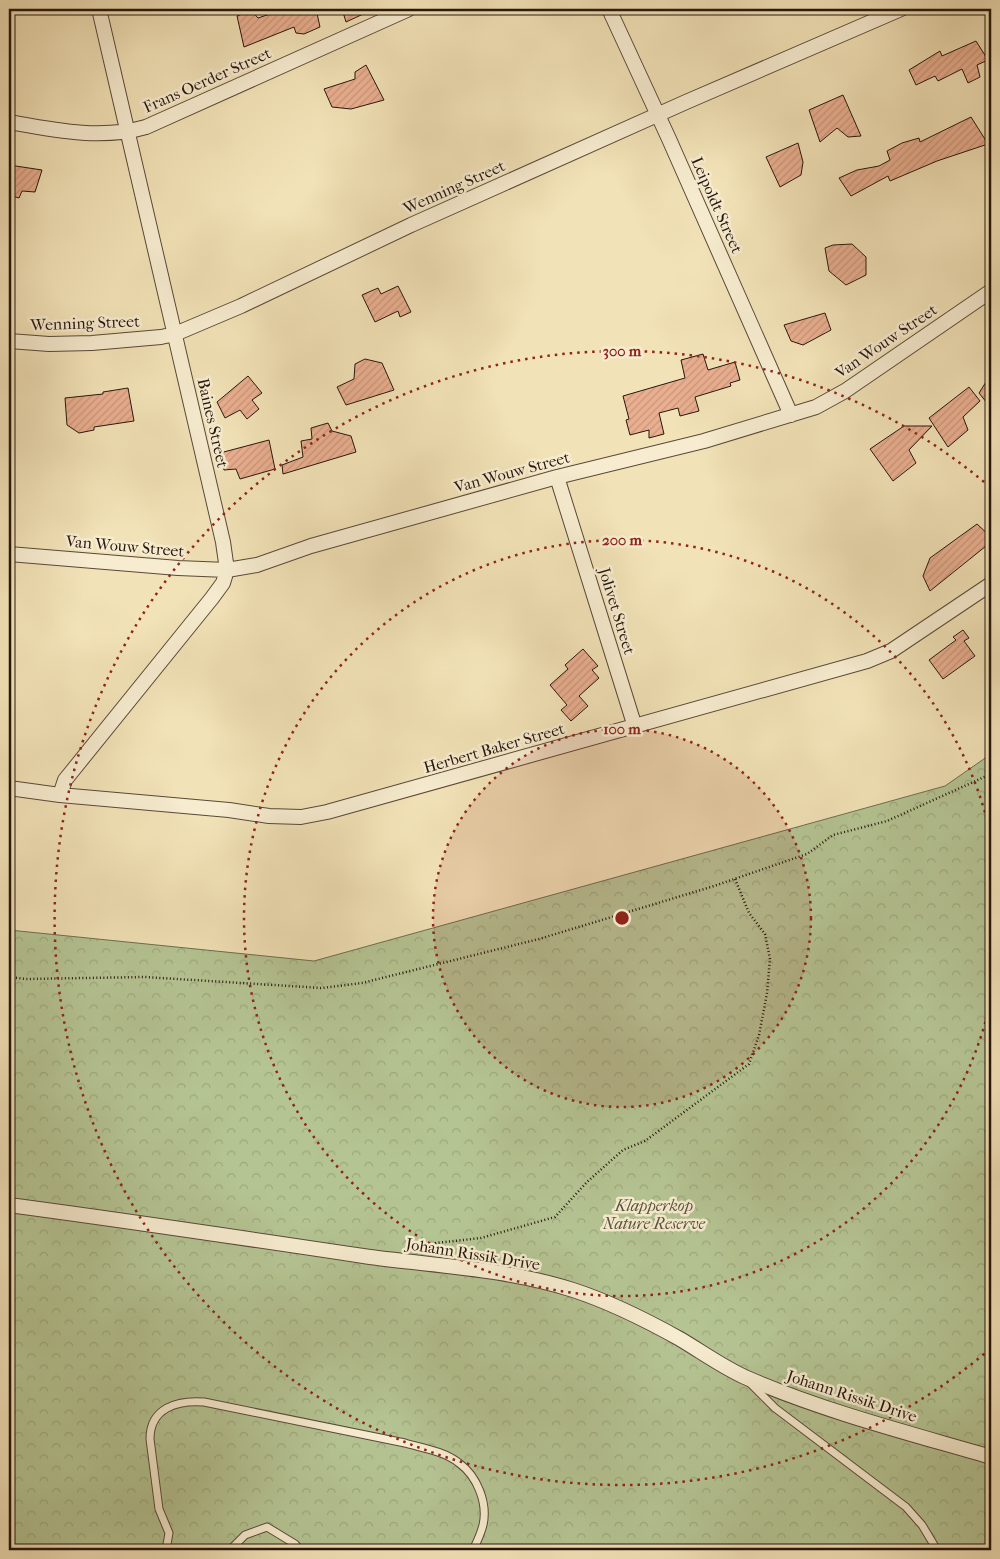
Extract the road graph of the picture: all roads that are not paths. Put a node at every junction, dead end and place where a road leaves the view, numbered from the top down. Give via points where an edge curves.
1 (99, 9) edge
2 (409, 9) edge
3 (609, 9) edge
4 (901, 9) edge
5 (658, 116) junction
6 (9, 122) edge
7 (128, 132) junction
8 (991, 291) edge
9 (175, 334) junction
10 (9, 341) edge
11 (791, 415) junction
12 (557, 477) junction
13 (9, 554) edge
14 (227, 570) junction
15 (991, 584) edge
16 (635, 727) junction
17 (9, 788) edge
18 (60, 795) junction
19 (9, 1205) edge
20 (744, 1377) junction
21 (991, 1457) edge
22 (166, 1550) edge
23 (230, 1550) edge
24 (300, 1550) edge
25 (474, 1550) edge
26 (937, 1550) edge

1 - 7 street, Baines Street
2 - 7 street, Frans Oerder Street via 146,127
3 - 5 street, Leipoldt Street
4 - 5 street, Wenning Street
5 - 9 street, Wenning Street
5 - 11 street, Leipoldt Street
6 - 7 street, Frans Oerder Street via 69,132
7 - 9 street, Baines Street
8 - 11 street, Van Wouw Street via 845,391 816,407
9 - 10 street, Wenning Street via 92,343
9 - 14 street, Baines Street
11 - 12 street, Van Wouw Street via 704,441
12 - 14 street, Van Wouw Street via 311,546 257,565
12 - 16 street, Jolivet Street
13 - 14 street, Van Wouw Street
14 - 18 street via 212,598 65,780
15 - 16 street, Herbert Baker Street via 898,647 867,661
16 - 18 street, Herbert Baker Street via 301,817
17 - 18 street, Herbert Baker Street
19 - 20 street, Johann Rissik Drive via 495,1272 547,1283 596,1298 634,1316
20 - 21 street, Johann Rissik Drive via 864,1420
20 - 26 lane via 776,1408 906,1507
22 - 25 lane via 169,1533 160,1508 150,1428 160,1413 169,1407 193,1401 404,1443 449,1457 469,1473 481,1495 483,1524
23 - 24 lane via 245,1535 267,1527

